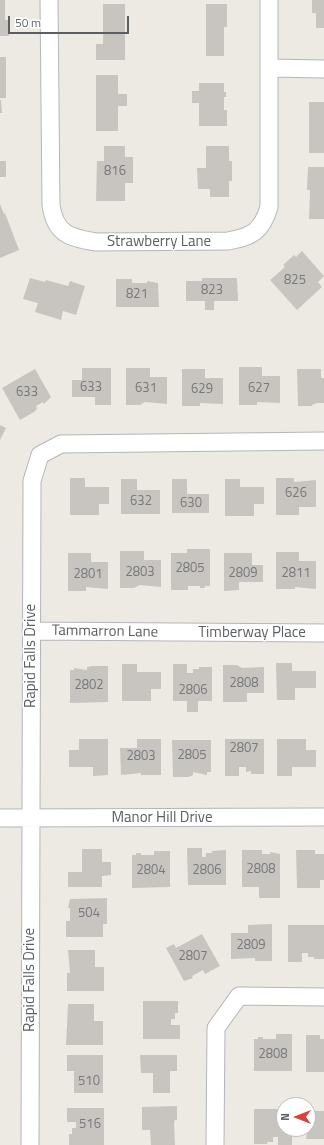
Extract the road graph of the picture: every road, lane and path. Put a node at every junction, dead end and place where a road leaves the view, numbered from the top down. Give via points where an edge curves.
1 (49, 0) edge
2 (269, 0) edge
3 (269, 68) junction
4 (324, 69) edge
5 (324, 441) edge
6 (31, 631) junction
7 (180, 633) joint
8 (324, 633) edge
9 (324, 817) edge
10 (0, 818) edge
11 (31, 818) junction
12 (324, 997) edge
13 (30, 1145) edge
14 (215, 1145) edge

1 - 3 street, Strawberry Lane via 51,205 55,222 68,235 79,240 228,242 242,239 256,231 266,218 269,207
2 - 3 street, Strawberry Lane
3 - 4 street
5 - 6 street, Rapid Falls Drive via 61,444 40,455 32,481
6 - 7 street, Tammarron Lane
6 - 11 street, Rapid Falls Drive
7 - 8 street, Timberway Place
9 - 11 street, Manor Hill Drive
10 - 11 street, Manor Hill Drive
11 - 13 street, Rapid Falls Drive
12 - 14 street via 240,996 216,1028

